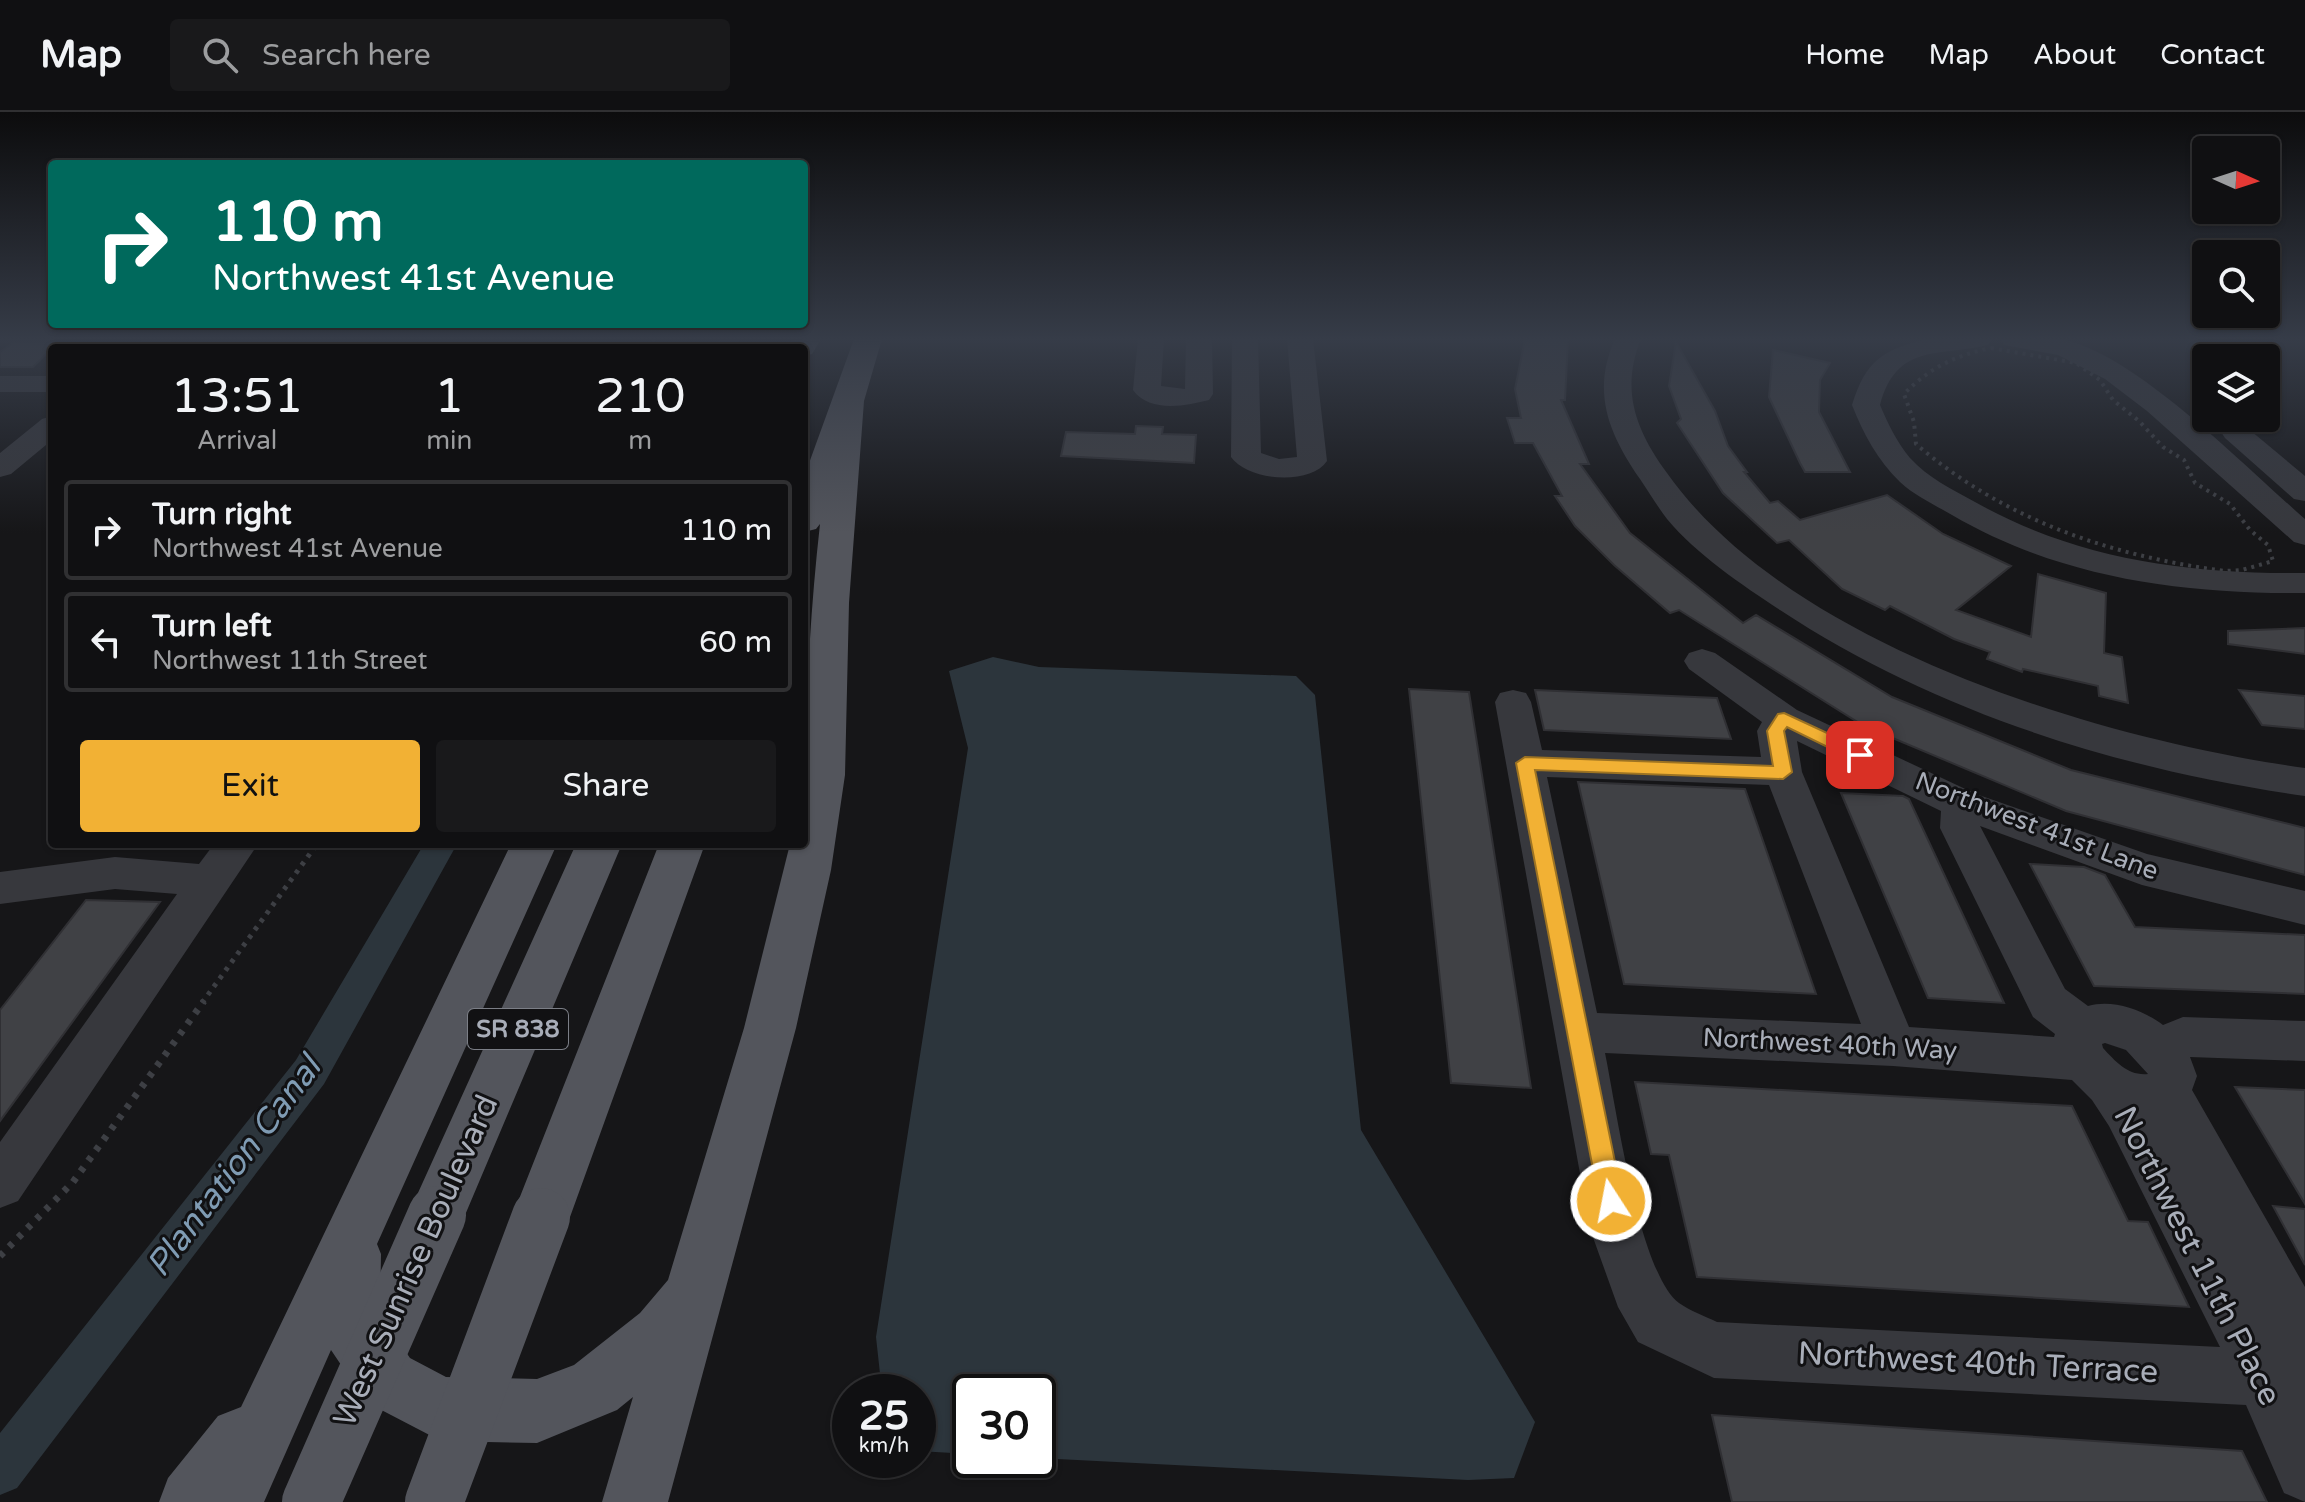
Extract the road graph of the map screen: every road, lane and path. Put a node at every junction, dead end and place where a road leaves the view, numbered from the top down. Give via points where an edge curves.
1 (848, 404) edge
2 (849, 404) edge
3 (1198, 404) edge
4 (1246, 404) edge
5 (1306, 404) edge
6 (1617, 404) edge
7 (1866, 404) edge
8 (1908, 404) edge
9 (2118, 404) edge
10 (2156, 404) edge
11 (1246, 412) junction
12 (48, 428) edge
13 (2235, 432) dead end
14 (0, 468) edge
15 (2305, 492) edge
16 (808, 511) edge
17 (2305, 535) edge
18 (2268, 545) joint
19 (2305, 584) edge
20 (1702, 661) dead end
21 (1513, 702) dead end
22 (1784, 719) junction
23 (1525, 763) junction
24 (1783, 772) junction
25 (2305, 782) edge
26 (1962, 804) junction
27 (234, 848) edge
28 (314, 848) edge
29 (532, 848) edge
30 (597, 848) edge
31 (680, 848) edge
32 (210, 881) junction
33 (0, 888) edge
34 (2305, 908) edge
35 (1577, 1032) junction
36 (2305, 1041) edge
37 (1893, 1046) junction
38 (2091, 1058) junction
39 (2164, 1071) junction
40 (0, 1184) edge
41 (353, 1232) junction
42 (0, 1256) edge
43 (695, 1291) junction
44 (2305, 1341) edge
45 (2283, 1378) edge
46 (280, 1391) junction
47 (2305, 1472) edge
48 (648, 1488) edge
49 (192, 1502) edge
50 (230, 1502) edge
51 (311, 1502) edge
52 (434, 1502) edge

1 - 16 main road
2 - 43 main road via 830,603 824,775 810,856 770,1028
3 - 11 street
4 - 11 street
5 - 11 street via 1312,461 1304,467 1275,467 1246,457
6 - 25 street via 1642,467 1670,504 1717,549 1837,631 1935,682 2030,718 2162,757
7 - 19 street via 1880,439 1909,474 1981,521 2112,568 2235,585
8 - 18 path via 1916,444 1939,467 2023,516 2071,535 2156,559 2235,571 2273,561
9 - 18 path via 2184,460 2195,483 2230,504
10 - 17 street
12 - 14 street
13 - 15 street
20 - 22 street, Northwest 41st Lane
21 - 23 street
22 - 24 street via 1776,731
22 - 26 street, Northwest 41st Lane
23 - 24 street
23 - 35 street
24 - 37 street
26 - 34 street, Northwest 41st Lane via 2142,869
26 - 38 street, Northwest 11th Place via 1960,828 2049,1003
27 - 32 street
28 - 42 path via 73,1182
29 - 41 main road
30 - 51 main road, West Sunrise Boulevard / SR 838, bridge
31 - 52 main road, SR 838, bridge
32 - 33 street via 115,873
32 - 40 street
35 - 37 street, Northwest 40th Way
35 - 45 street, Northwest 40th Terrace via 1616,1229 1637,1288 1658,1322 1714,1350
36 - 39 street via 2183,1037
37 - 38 street, Northwest 40th Way
38 - 39 street via 2141,1096 2156,1096
38 - 39 street via 2092,1024 2119,1025 2148,1040
38 - 45 street, Northwest 11th Place via 2126,1110 2226,1299
39 - 44 street, Northwest 11th Place
41 - 43 main road via 349,1323 388,1380 441,1409 537,1411 595,1388 662,1335
41 - 46 main road
43 - 48 main road
45 - 47 street, Northwest 11th Place
46 - 49 main road
46 - 50 main road

